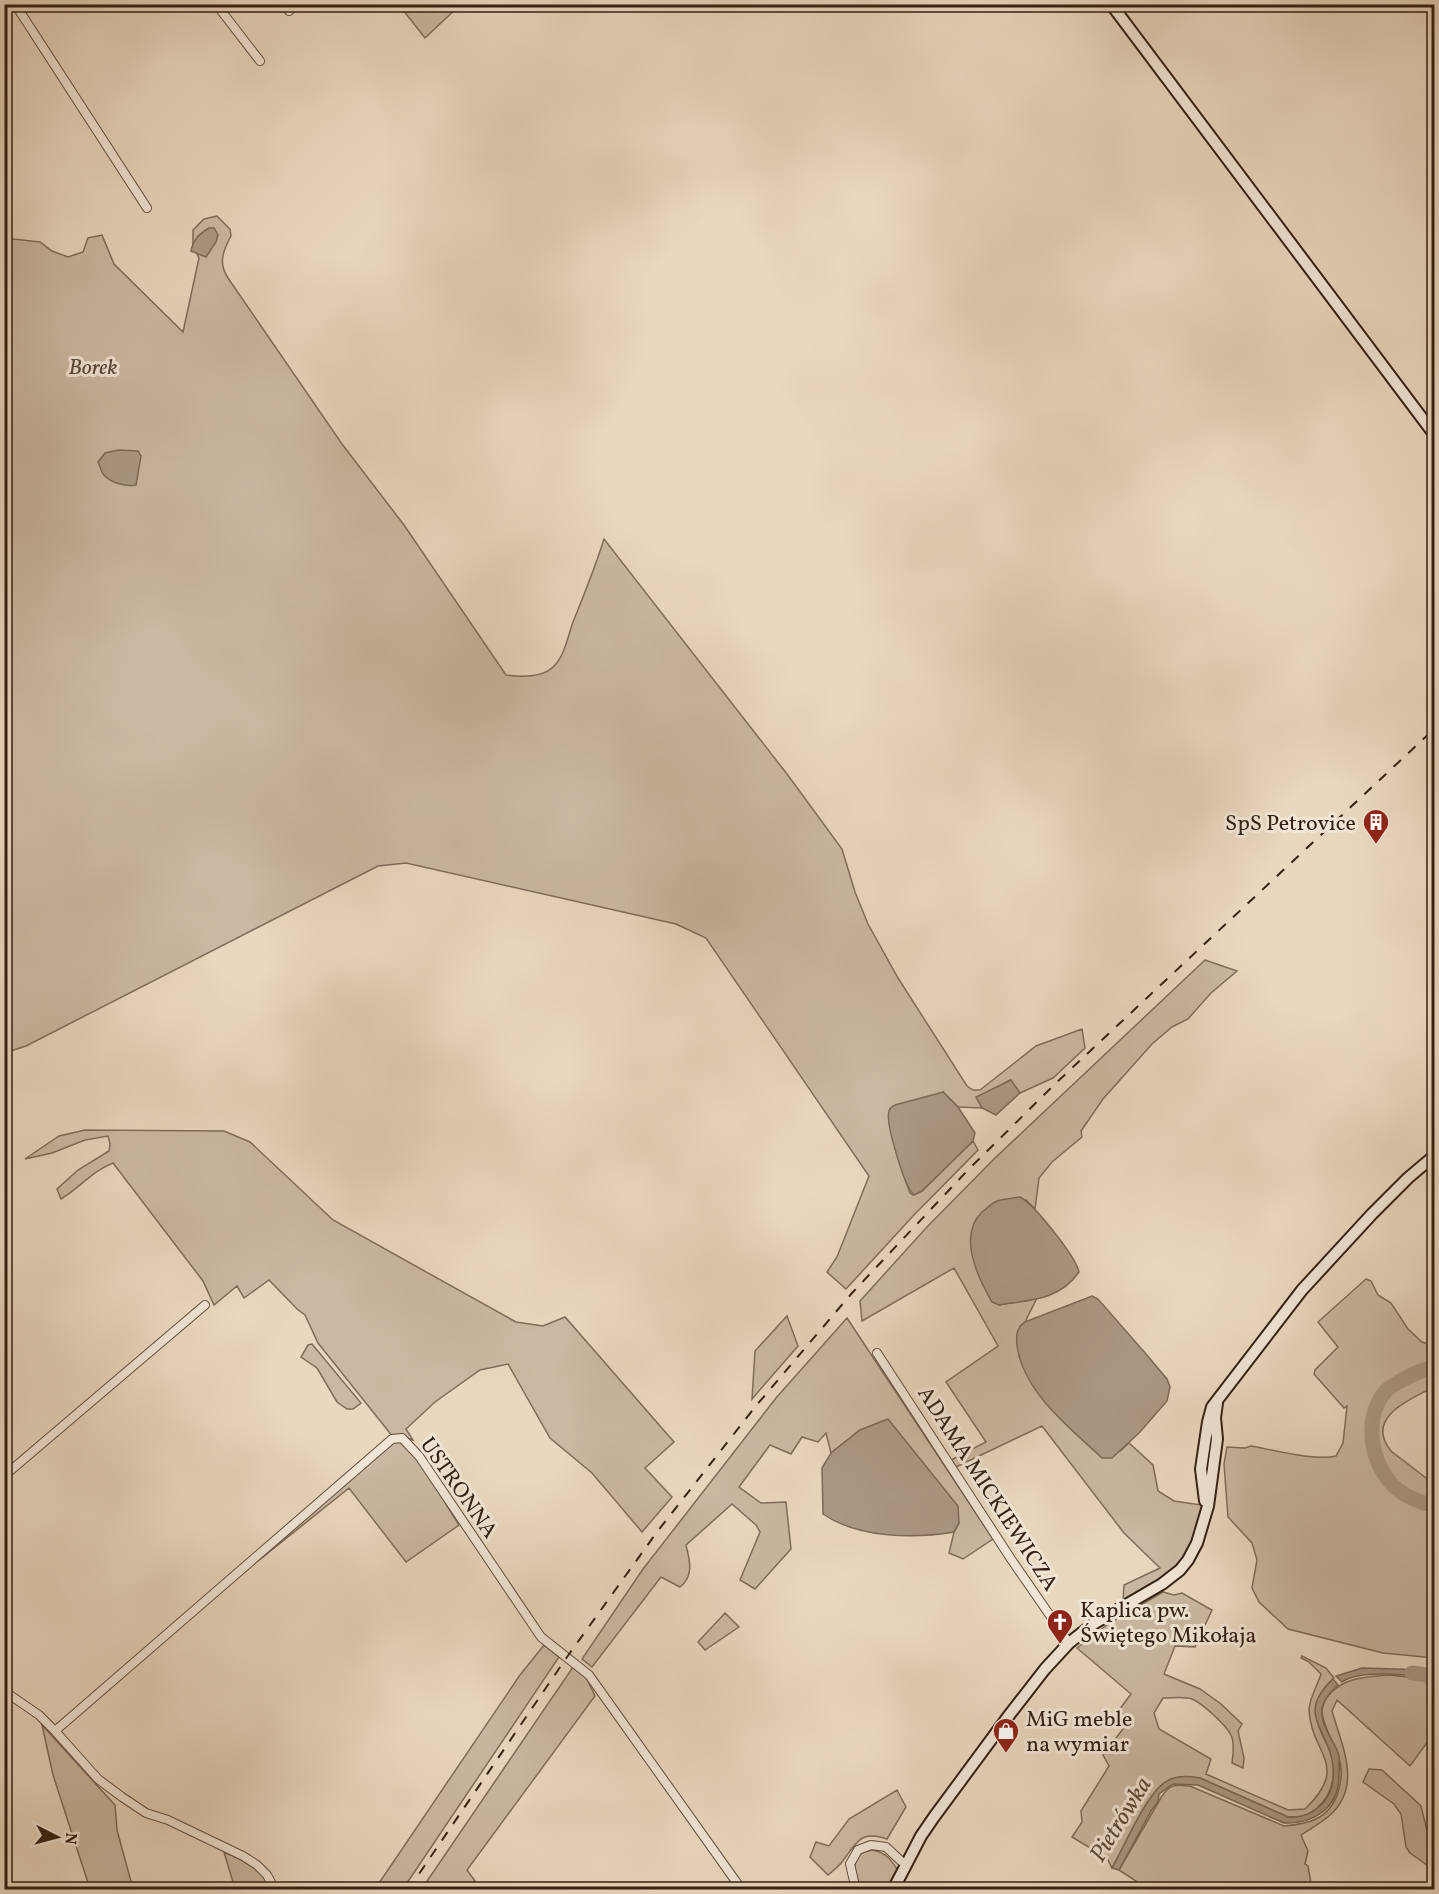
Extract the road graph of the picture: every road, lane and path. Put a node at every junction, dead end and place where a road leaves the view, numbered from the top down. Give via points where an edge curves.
1 (15, 4) edge
2 (216, 4) edge
3 (284, 4) edge
4 (297, 4) edge
5 (1111, 4) edge
6 (260, 61) dead end
7 (147, 208) dead end
8 (1434, 434) edge
9 (1434, 1156) edge
10 (205, 1305) dead end
11 (877, 1353) dead end
12 (4, 1476) edge
13 (1069, 1643) junction
14 (4, 1691) edge
15 (55, 1731) junction
16 (906, 1864) junction
17 (275, 1890) edge
18 (742, 1890) edge
19 (856, 1890) edge
20 (893, 1890) edge

1 - 7 street
2 - 6 street
3 - 4 street via 289,11
5 - 8 main road
9 - 13 main road via 1408,1178 1302,1290 1212,1407 1201,1469 1206,1509 1188,1560 1162,1584
10 - 12 street
11 - 13 street, ADAMA MICKIEWICZA
13 - 16 main road via 1010,1713 934,1816
14 - 15 street
15 - 17 street via 98,1779 122,1797 146,1813 243,1856 267,1875
15 - 18 street, USTRONNA via 392,1439 402,1438 419,1456 541,1636 589,1675
16 - 19 street via 886,1847 871,1845 858,1850 850,1864
16 - 20 main road

